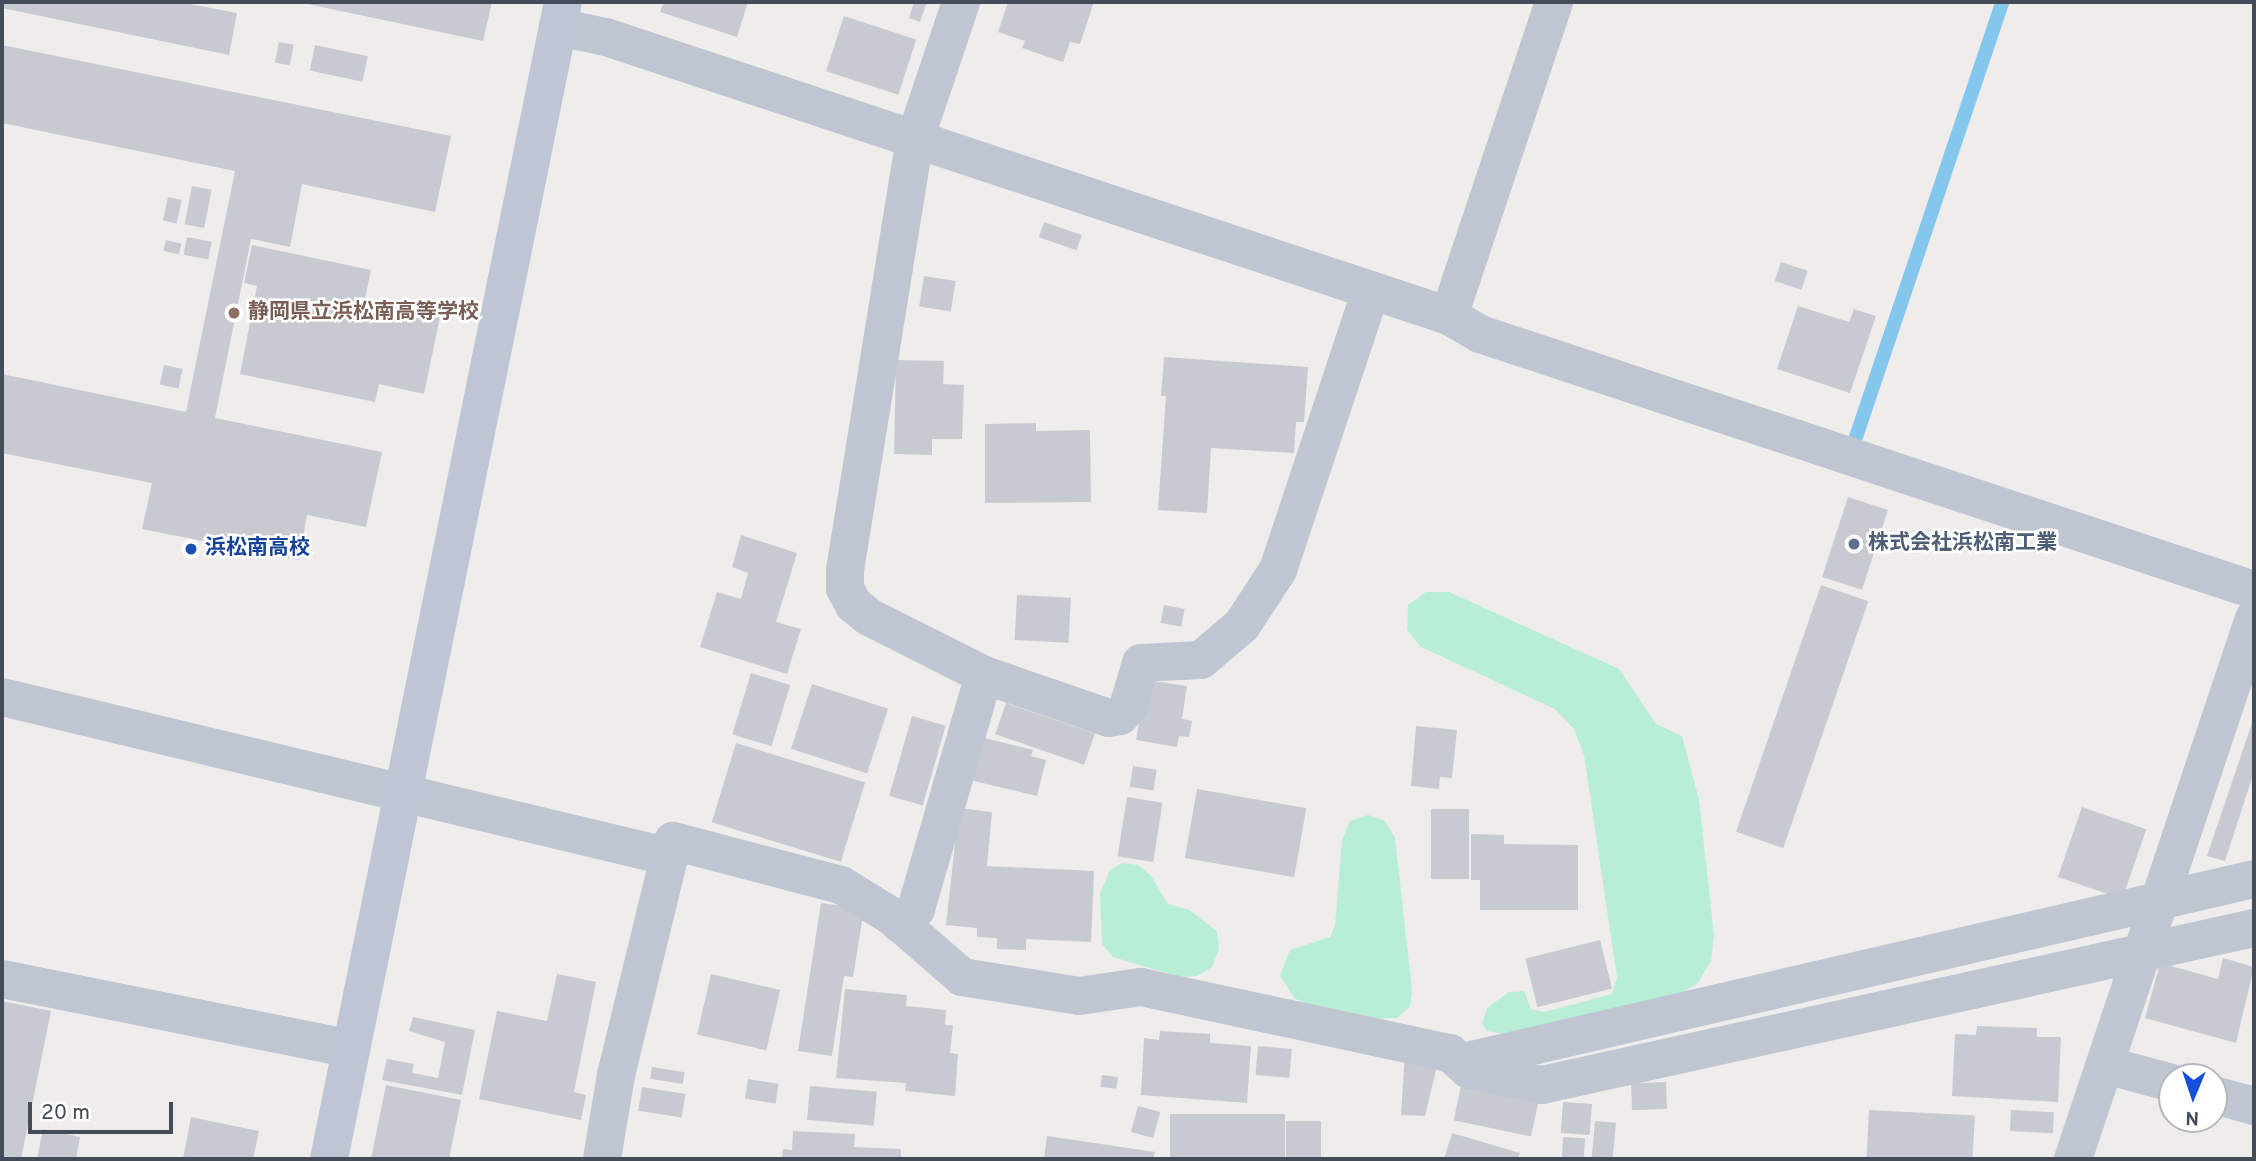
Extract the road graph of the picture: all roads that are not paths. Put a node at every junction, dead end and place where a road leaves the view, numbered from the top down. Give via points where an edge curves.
1 (961, 2) edge
2 (1555, 2) edge
3 (560, 14) edge
4 (915, 139) junction
5 (1371, 291) junction
6 (1449, 316) junction
7 (2254, 590) edge
8 (2254, 618) edge
9 (984, 674) junction
10 (2, 697) edge
11 (403, 793) junction
12 (670, 857) junction
13 (2254, 879) edge
14 (2158, 903) junction
15 (901, 924) junction
16 (2254, 928) edge
17 (2143, 951) junction
18 (2, 979) edge
19 (351, 1049) junction
20 (1463, 1062) junction
21 (2105, 1065) junction
22 (2158, 1079) edge
23 (2228, 1099) edge
24 (2254, 1106) edge
25 (329, 1159) edge
26 (601, 1159) edge
27 (2073, 1159) edge

1 - 4 street
2 - 6 street
3 - 4 street via 606,37
3 - 11 street
4 - 5 street
4 - 9 street via 845,589 854,606 869,617
5 - 6 street
5 - 9 street via 1278,570 1242,625 1201,660 1141,663 1128,707 1120,716 1109,718
6 - 7 street via 1480,334
8 - 14 street
9 - 15 street via 916,909
10 - 11 street
11 - 12 street
11 - 19 street
12 - 15 street via 673,841 812,875 869,900
12 - 26 street via 616,1075
13 - 14 street
14 - 17 street
14 - 20 street
15 - 20 street via 962,977 1079,996 1141,987 1450,1053
16 - 17 street
17 - 20 street via 1542,1085 1469,1070
17 - 21 street
18 - 19 street
19 - 25 street
21 - 22 street
21 - 27 street
23 - 24 street

